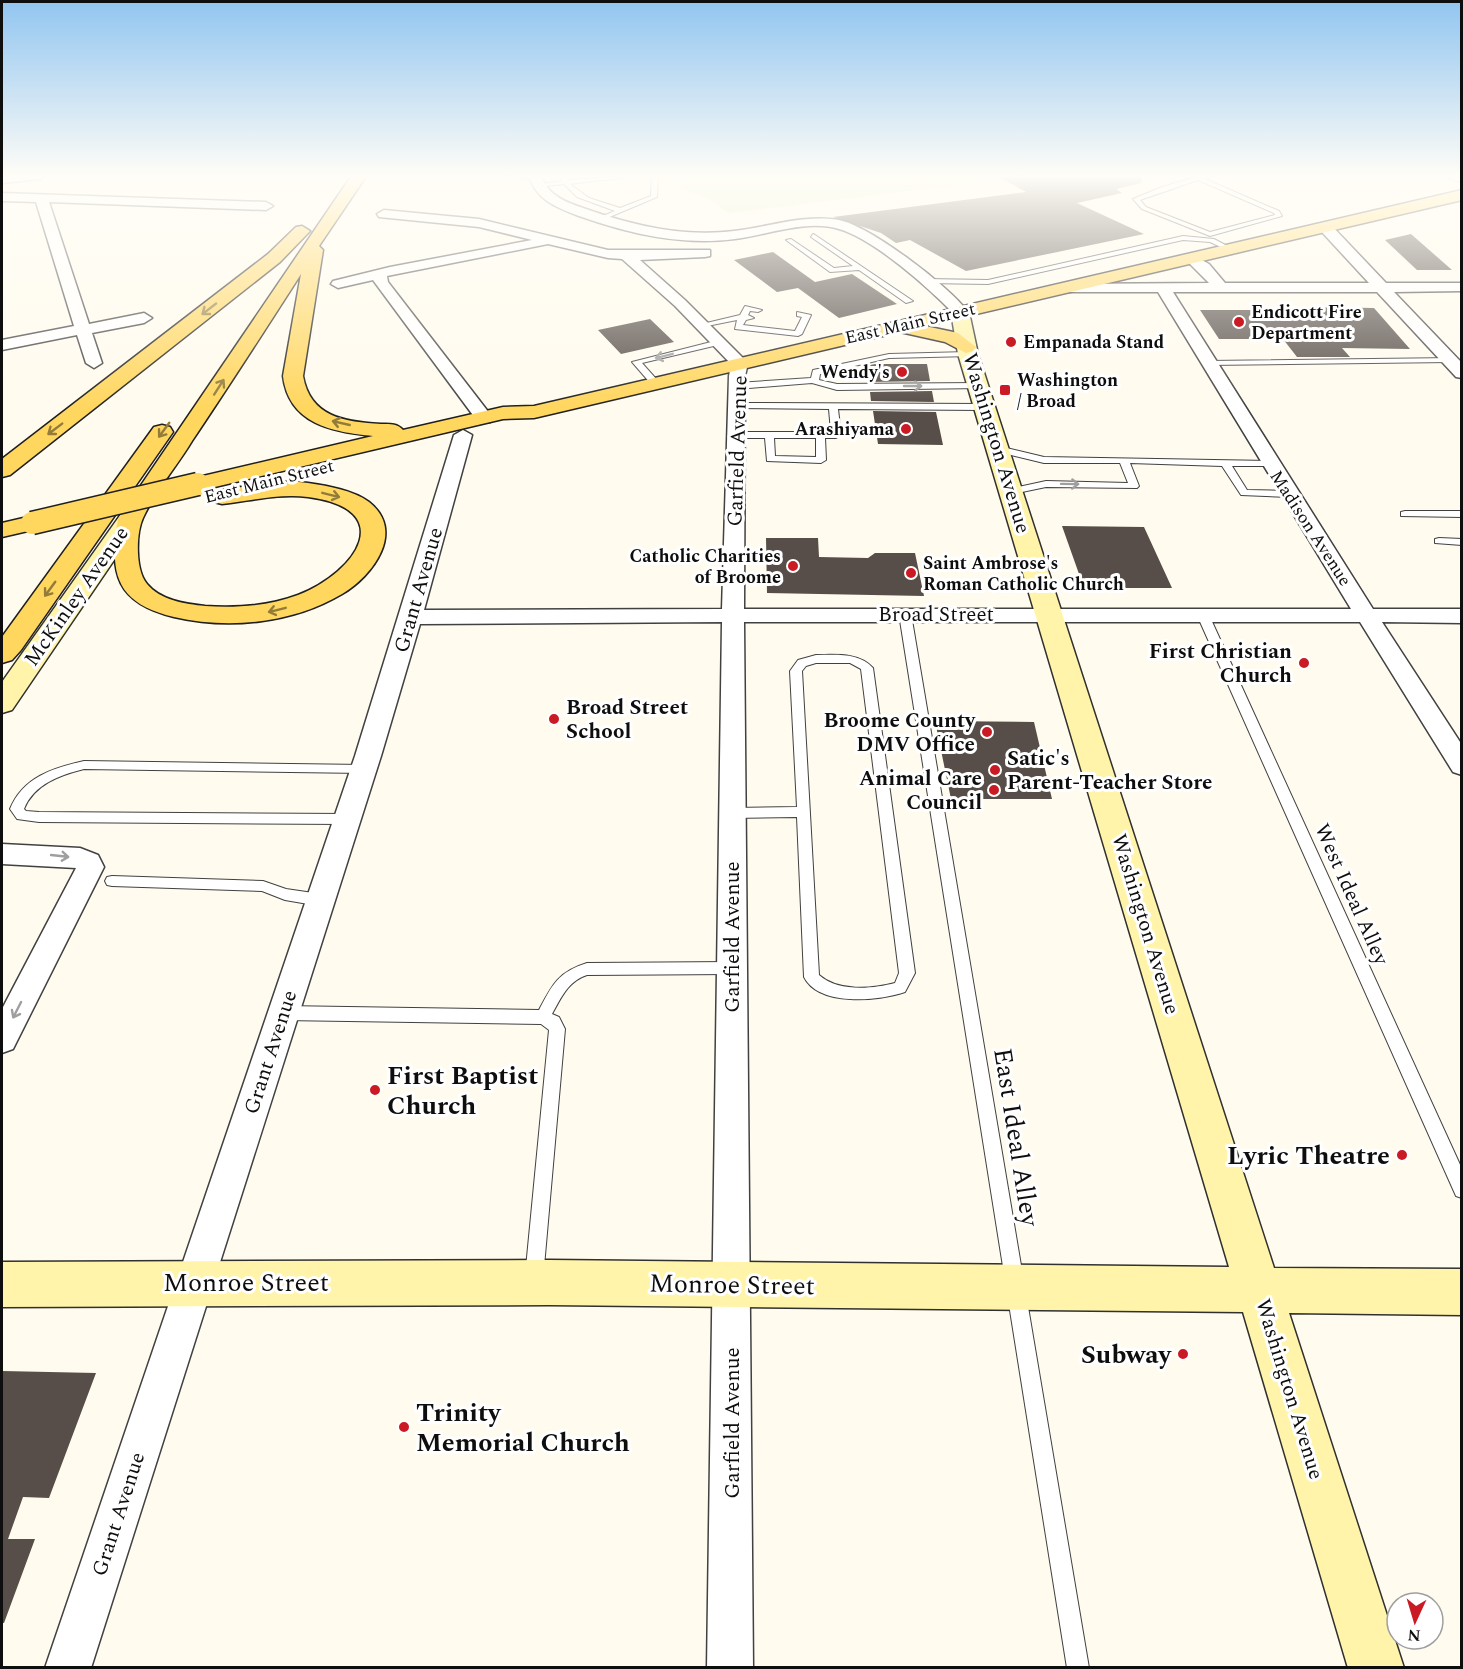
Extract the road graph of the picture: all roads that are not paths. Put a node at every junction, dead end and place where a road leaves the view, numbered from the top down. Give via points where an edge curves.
1 (58, 253) edge
2 (282, 253) edge
3 (295, 253) edge
4 (297, 253) edge
5 (311, 253) edge
6 (490, 253) edge
7 (614, 253) edge
8 (703, 253) edge
9 (808, 253) edge
10 (838, 253) edge
11 (885, 253) edge
12 (1117, 253) edge
13 (1213, 253) edge
14 (1349, 253) edge
15 (626, 255) junction
16 (1191, 258) junction
17 (860, 268) junction
18 (380, 275) junction
19 (926, 281) junction
20 (338, 284) dead end
21 (1162, 287) junction
22 (1220, 287) junction
23 (1381, 287) junction
24 (1066, 288) junction
25 (1461, 288) edge
26 (909, 301) dead end
27 (758, 310) dead end
28 (960, 312) junction
29 (800, 314) dead end
30 (144, 318) dead end
31 (748, 318) junction
32 (702, 325) junction
33 (892, 327) junction
34 (82, 330) junction
35 (806, 339) junction
36 (719, 342) junction
37 (2, 345) edge
38 (967, 350) junction
39 (1450, 360) junction
40 (94, 363) dead end
41 (1207, 363) junction
42 (1461, 373) edge
43 (815, 380) junction
44 (656, 383) junction
45 (982, 396) junction
46 (737, 397) junction
47 (833, 406) junction
48 (474, 426) junction
49 (419, 432) junction
50 (769, 435) junction
51 (820, 435) junction
52 (998, 449) junction
53 (1124, 460) junction
54 (1225, 463) junction
55 (1270, 464) junction
56 (2, 470) edge
57 (1012, 491) junction
58 (194, 493) junction
59 (1289, 494) junction
60 (1405, 514) dead end
61 (1461, 514) edge
62 (130, 519) junction
63 (2, 530) edge
64 (20, 538) edge
65 (1439, 542) dead end
66 (1461, 542) edge
67 (905, 614) junction
68 (1050, 614) junction
69 (732, 615) junction
70 (1203, 615) junction
71 (1367, 616) junction
72 (1461, 616) edge
73 (411, 617) junction
74 (5, 652) edge
75 (2, 703) edge
76 (1461, 766) edge
77 (364, 769) junction
78 (804, 812) junction
79 (732, 813) junction
80 (347, 819) junction
81 (2, 854) edge
82 (112, 881) dead end
83 (320, 900) junction
84 (732, 968) junction
85 (283, 1013) junction
86 (543, 1017) junction
87 (2, 1039) edge
88 (1461, 1191) edge
89 (194, 1282) junction
90 (533, 1283) junction
91 (733, 1284) junction
92 (2, 1285) edge
93 (1017, 1289) junction
94 (1260, 1290) junction
95 (1461, 1292) edge
96 (68, 1668) edge
97 (730, 1668) edge
98 (1078, 1668) edge
99 (1376, 1668) edge

1 - 34 street
2 -> 56 main road
3 -> 74 main road
62 -> 4 main road
49 -> 5 main road via 379,431 332,422 309,412 297,400 293,376
6 - 18 street
7 - 15 street
8 - 15 street
9 - 17 lane via 833,270
10 - 17 lane
11 - 19 street
12 - 19 lane via 988,282
13 - 16 main road, East Main Street
14 - 23 street
15 - 32 street, Garfield Avenue
16 - 22 street
16 - 24 main road, East Main Street
17 - 26 lane
18 - 20 street
18 - 48 street
19 - 28 street
21 - 22 street
21 - 24 street
21 - 41 street, Madison Avenue
22 - 23 street
23 - 25 street
23 - 39 street
24 - 28 main road, East Main Street
27 - 31 lane via 748,308
28 - 33 main road, East Main Street
28 - 38 street, Washington Avenue
29 - 35 lane via 807,315 799,324
30 - 34 street
31 - 32 lane
31 - 35 lane via 738,327
32 - 36 street, Garfield Avenue
33 - 35 main road, East Main Street
33 - 38 main road via 941,335
34 - 37 street
34 - 40 street
35 - 46 main road, East Main Street
36 -> 44 lane via 636,362
36 - 46 street, Garfield Avenue
38 - 43 lane via 889,356 816,372
38 - 45 street, Washington Avenue
39 - 41 lane
39 - 42 street
41 - 55 street, Madison Avenue
43 -> 45 lane via 837,387
43 - 46 lane
44 - 46 main road, East Main Street
44 - 48 main road, East Main Street via 534,412 510,423
45 - 47 lane
45 - 52 street, Washington Avenue
46 - 47 lane
46 - 50 lane
46 - 69 street, Garfield Avenue
47 - 51 lane via 836,435
48 - 49 main road, East Main Street
48 - 58 main road, East Main Street
48 - 73 street, Grant Avenue
49 - 58 main road, East Main Street
50 - 51 lane
50 - 51 lane via 770,459 821,460
52 - 53 lane via 1044,460
52 - 57 street, Washington Avenue
53 - 54 lane
57 -> 53 lane via 1046,484 1134,486
54 - 55 lane
54 - 59 lane via 1244,493
55 - 59 street, Madison Avenue
57 - 68 street, Washington Avenue
58 -> 62 main road via 287,489 327,493 359,506 370,517 375,538 366,560 348,578 310,600 259,614 205,615 163,606 127,577 124,552
58 - 64 main road, East Main Street
59 - 71 street, Madison Avenue
60 - 61 lane
62 - 75 street, McKinley Avenue
63 - 64 main road, East Main Street
65 - 66 lane
67 - 68 street, Broad Street
67 - 69 street, Broad Street
67 - 93 lane, East Ideal Alley
68 - 70 street, Broad Street
68 - 94 street, Washington Avenue
69 - 73 street, Broad Street
69 - 79 street, Garfield Avenue
70 - 71 street, Broad Street
70 - 88 lane, West Ideal Alley
71 - 72 street, Broad Street
71 - 76 street, Madison Avenue
73 - 77 street, Grant Avenue
77 - 80 street, Grant Avenue
77 - 80 lane via 84,765 67,768 34,784 20,798 17,809 22,816 39,817
78 - 78 lane via 812,977 818,985 842,992 889,992 900,988 907,973 867,668 856,661 809,660 796,671
78 - 79 lane
79 - 84 street, Garfield Avenue
80 - 83 street, Grant Avenue
81 -> 87 street via 80,858 90,867
82 - 83 lane via 263,886
83 - 85 street, Grant Avenue
84 - 86 lane via 573,972 562,982
84 - 91 street, Garfield Avenue
85 - 86 lane
85 - 89 street, Grant Avenue
86 - 90 lane via 557,1029
89 - 90 street, Monroe Street
89 - 92 street, Monroe Street
89 - 96 street, Grant Avenue
90 - 91 street, Monroe Street
91 - 93 street, Monroe Street
91 - 97 street, Garfield Avenue
93 - 94 street, Monroe Street
93 - 98 lane, East Ideal Alley
94 - 95 street, Monroe Street
94 - 99 street, Washington Avenue

